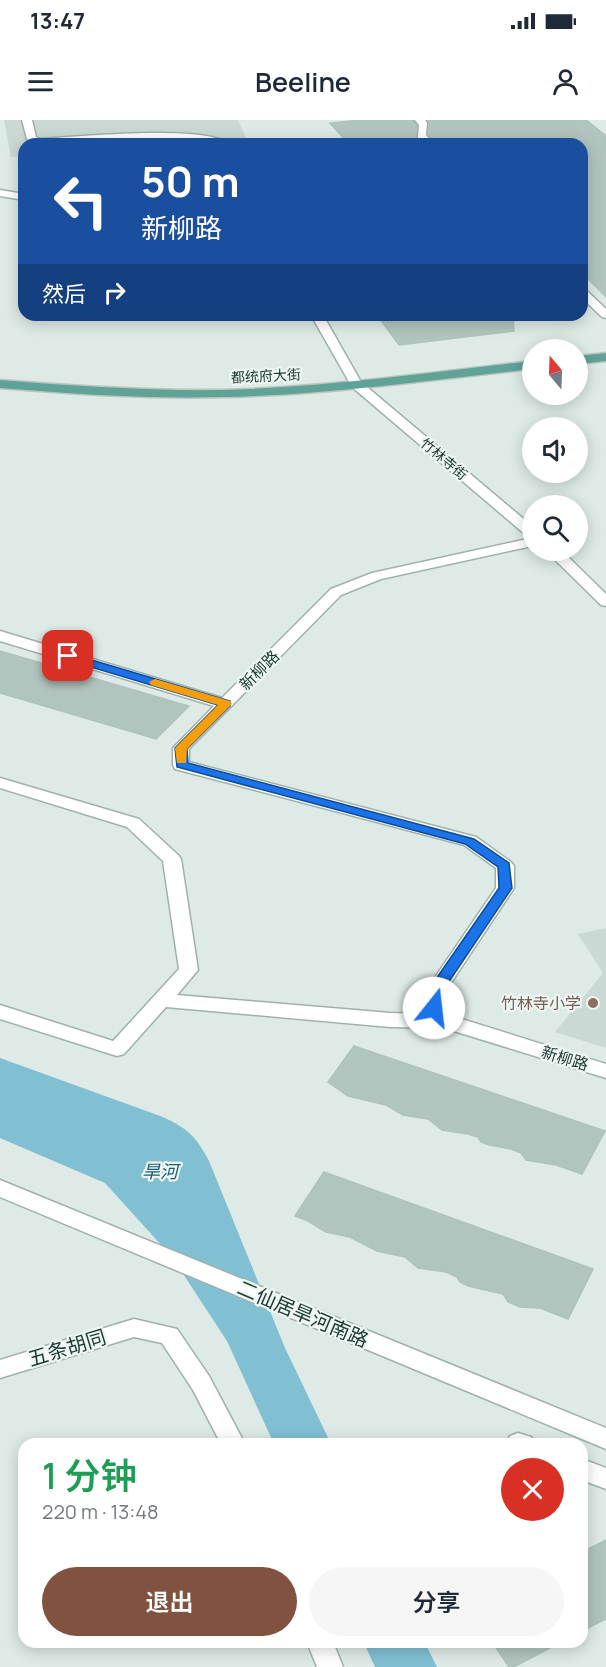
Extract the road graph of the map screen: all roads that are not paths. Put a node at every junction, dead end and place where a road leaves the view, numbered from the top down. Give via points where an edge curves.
1 (27, 120) edge
2 (420, 120) edge
3 (32, 138) edge
4 (148, 138) edge
5 (194, 138) edge
6 (423, 138) edge
7 (0, 193) edge
8 (18, 196) edge
9 (588, 298) edge
10 (606, 315) edge
11 (320, 321) edge
12 (606, 357) edge
13 (588, 359) edge
14 (522, 366) edge
15 (0, 384) edge
16 (356, 384) junction
17 (522, 525) edge
18 (522, 544) edge
19 (563, 561) edge
20 (606, 602) edge
21 (0, 636) edge
22 (226, 704) junction
23 (0, 783) edge
24 (162, 1000) junction
25 (0, 1012) edge
26 (446, 1020) junction
27 (606, 1071) edge
28 (0, 1188) edge
29 (0, 1369) edge
30 (230, 1438) edge
31 (606, 1439) edge
32 (588, 1472) edge
33 (606, 1479) edge
34 (322, 1648) edge
35 (330, 1667) edge

1 - 3 street
2 - 6 street via 424,124
4 - 5 street
7 - 8 street
9 - 10 street
11 - 16 street
12 - 13 main road
14 - 16 main road, 都统府大街
15 - 16 main road, 都统府大街 via 183,394
16 - 17 street, 竹林寺街
18 - 22 street, 新柳路 via 377,576 336,592
19 - 20 street
21 - 22 street
22 - 26 street, 新柳路 via 181,748 182,765 470,841 504,866 505,888 435,992 434,1008
23 - 24 street via 133,823 172,859 189,970
24 - 25 street via 117,1049
24 - 26 street via 390,1020
26 - 27 street, 新柳路
28 - 31 street, 二仙居旱河南路
29 - 30 street, 五条胡同 via 134,1328 170,1335
32 - 33 street
34 - 35 street

